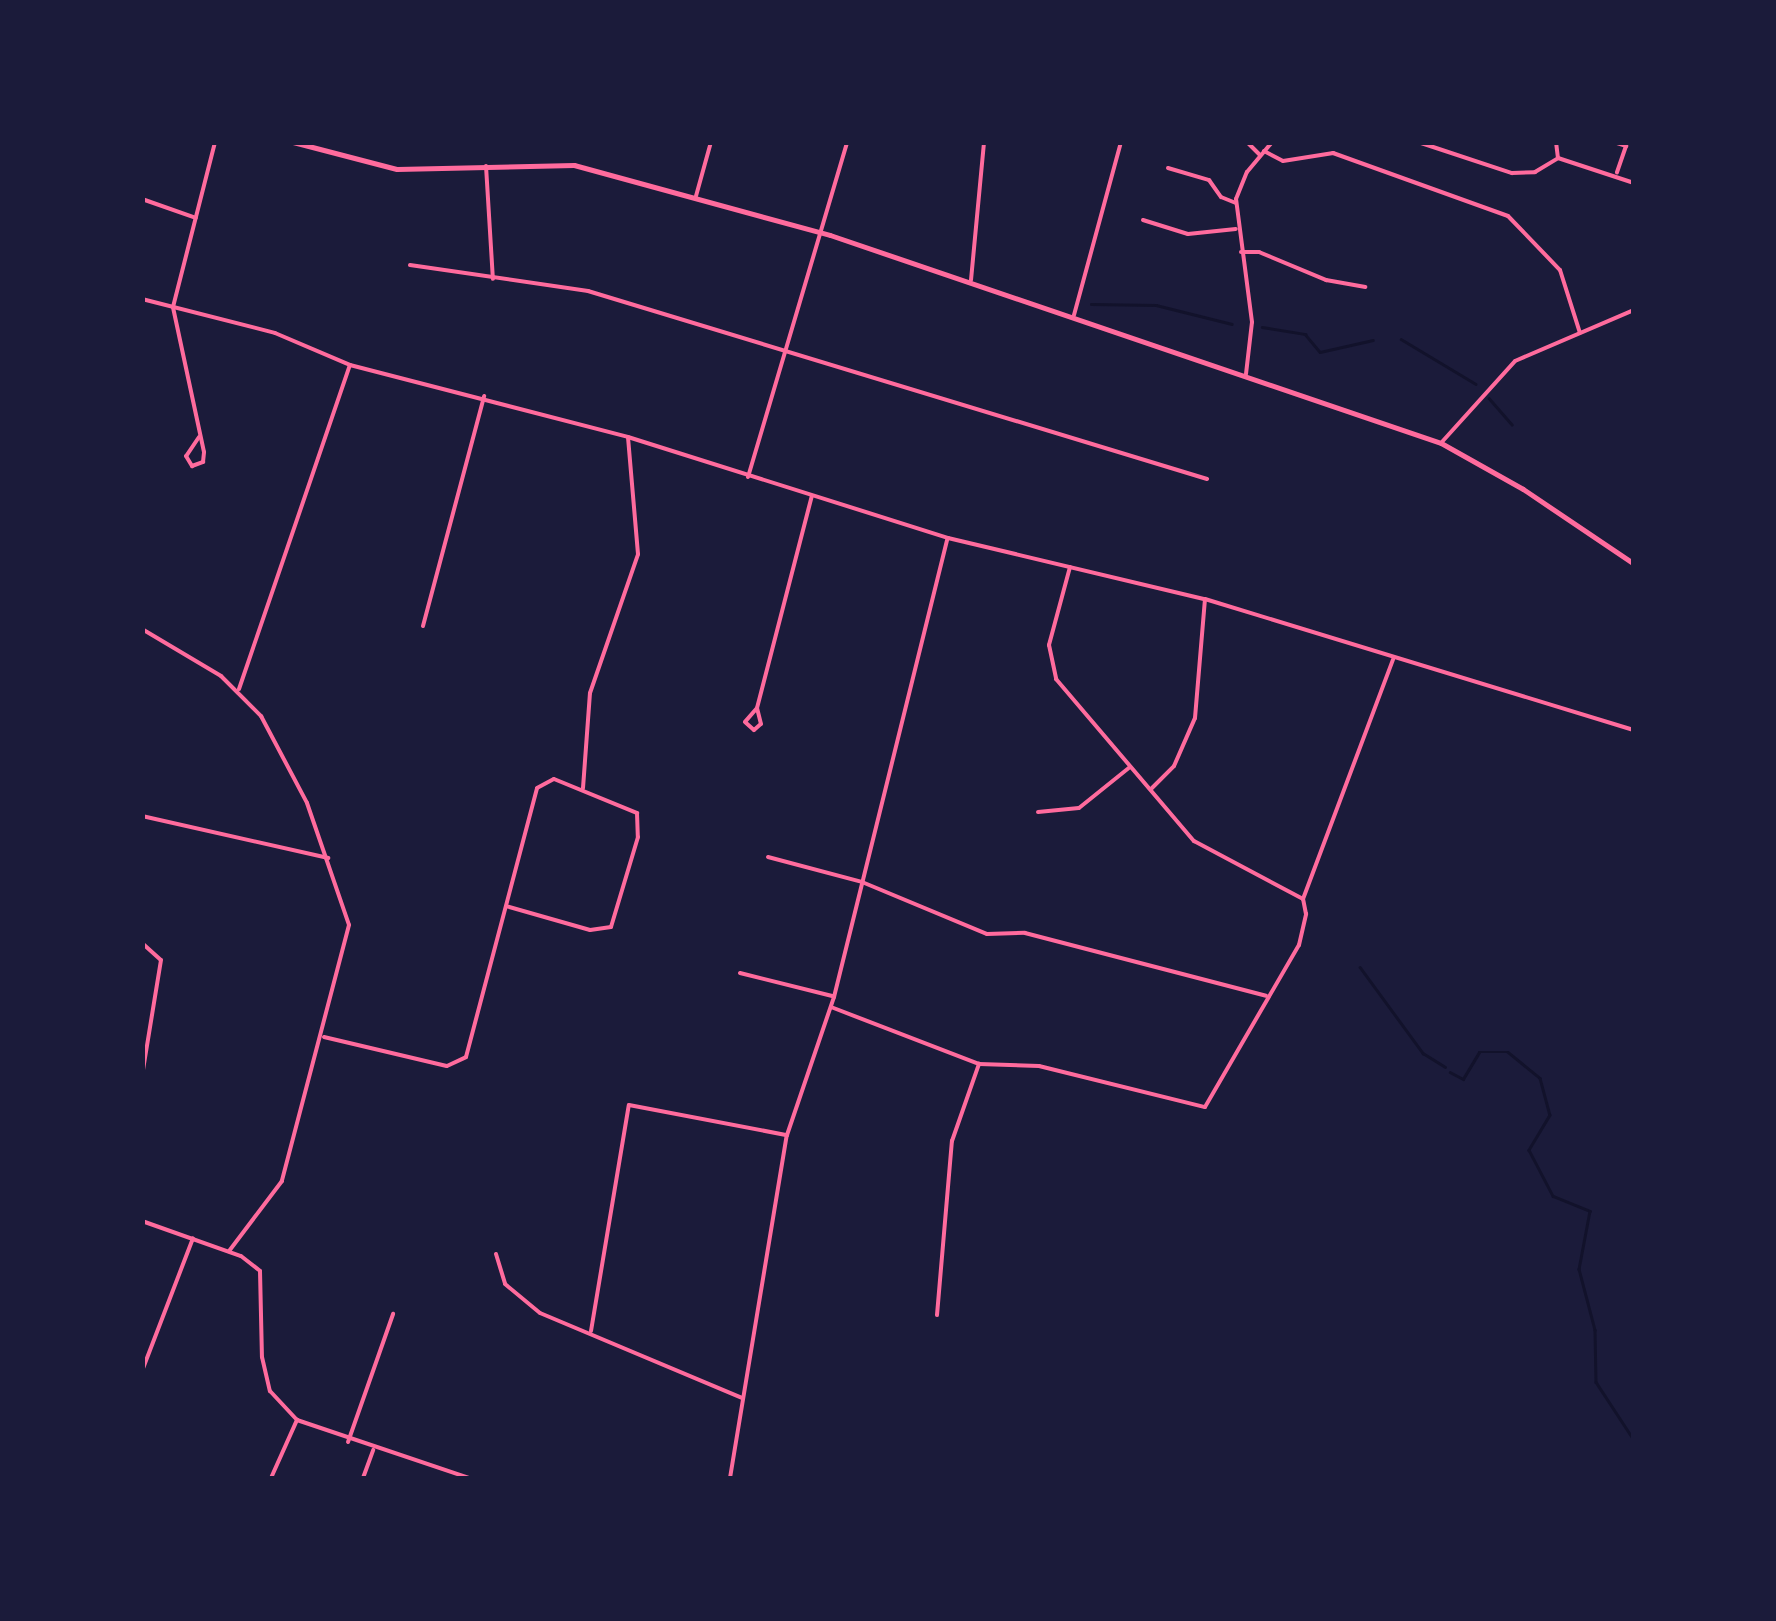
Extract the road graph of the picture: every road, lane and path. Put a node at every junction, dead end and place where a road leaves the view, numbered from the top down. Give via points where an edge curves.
1 (215, 142) edge
2 (293, 142) edge
3 (711, 142) edge
4 (847, 142) edge
5 (984, 142) edge
6 (1121, 142) edge
7 (1247, 142) edge
8 (1272, 142) edge
9 (1418, 142) edge
10 (1556, 142) edge
11 (1614, 142) edge
12 (1262, 153) junction
13 (1558, 158) junction
14 (486, 166) junction
15 (1168, 168) dead end
16 (1617, 172) junction
17 (1634, 183) edge
18 (696, 196) junction
19 (142, 199) edge
20 (1236, 202) junction
21 (196, 218) junction
22 (1142, 220) dead end
23 (1236, 228) junction
24 (822, 232) junction
25 (1241, 252) junction
26 (410, 265) dead end
27 (493, 279) junction
28 (970, 280) junction
29 (1365, 287) dead end
30 (142, 299) edge
31 (173, 307) junction
32 (1634, 310) edge
33 (1074, 315) junction
34 (1580, 333) junction
35 (785, 351) junction
36 (350, 365) junction
37 (1246, 374) junction
38 (484, 396) junction
39 (628, 437) junction
40 (199, 438) junction
41 (1441, 443) junction
42 (748, 477) junction
43 (1207, 480) dead end
44 (812, 496) junction
45 (948, 538) junction
46 (1634, 564) edge
47 (1070, 566) junction
48 (1206, 599) junction
49 (423, 626) dead end
50 (142, 629) edge
51 (1393, 659) junction
52 (239, 690) junction
53 (757, 708) dead end
54 (1634, 730) edge
55 (1130, 767) junction
56 (583, 788) junction
57 (1152, 788) junction
58 (1038, 812) dead end
59 (142, 816) edge
60 (768, 857) dead end
61 (329, 858) junction
62 (862, 882) junction
63 (1302, 899) junction
64 (506, 906) junction
65 (142, 943) edge
66 (740, 973) dead end
67 (834, 996) junction
68 (1267, 996) junction
69 (831, 1007) junction
70 (324, 1036) junction
71 (980, 1064) junction
72 (142, 1076) edge
73 (787, 1135) junction
74 (142, 1221) edge
75 (193, 1238) junction
76 (229, 1252) junction
77 (496, 1254) dead end
78 (392, 1314) dead end
79 (937, 1315) dead end
80 (592, 1330) junction
81 (142, 1370) edge
82 (742, 1398) junction
83 (297, 1420) junction
84 (348, 1442) junction
85 (373, 1450) junction
86 (271, 1478) edge
87 (363, 1478) edge
88 (468, 1478) edge
89 (730, 1478) edge

1 - 21 street
2 - 14 main road via 376,166
3 - 18 street
4 - 24 street
5 - 28 street
6 - 33 street
7 - 12 street
8 - 12 street
9 - 13 street via 1512,173 1534,172
10 - 13 street
11 - 16 street via 1626,146
12 - 20 street
12 - 34 street via 1283,161 1334,153 1508,216 1560,270
13 - 16 street
14 - 18 main road via 574,165
14 - 27 street
15 - 20 street via 1209,180 1221,197
16 - 17 street
18 - 24 main road
19 - 21 street
20 - 23 street
21 - 31 street
22 - 23 street via 1188,234
23 - 25 street
24 - 28 main road
24 - 35 street
25 - 29 street via 1260,252 1326,280
25 - 37 street via 1252,322
26 - 27 street
27 - 35 street via 557,282
28 - 33 main road
30 - 31 street
31 - 36 street via 275,333
31 - 40 street
32 - 34 street
33 - 37 main road
34 - 41 street via 1515,361
35 - 42 street
35 - 43 street
36 - 38 street
36 - 52 street
37 - 41 main road
38 - 39 street
38 - 49 street
39 - 42 street
39 - 56 street via 638,554 590,693
40 - 40 street via 186,456 192,466 204,458
41 - 46 main road
42 - 44 street
44 - 45 street
44 - 53 street
45 - 47 street
45 - 62 street
47 - 48 street
47 - 55 street via 1049,645 1056,679
48 - 51 street
48 - 57 street via 1195,718 1174,766
50 - 52 street
51 - 54 street
51 - 63 street
52 - 61 street via 281,747
55 - 57 street
55 - 58 street via 1079,808
56 - 64 street via 554,778 536,788
56 - 64 street via 637,813 619,918 604,932
57 - 63 street via 1194,841
59 - 61 street
60 - 62 street
61 - 70 street via 349,934
62 - 67 street
62 - 68 street via 987,934 1025,933
63 - 68 street via 1306,914 1298,945
64 - 70 street via 466,1057 447,1066
65 - 72 street via 161,960
66 - 67 street
67 - 69 street
68 - 71 street via 1205,1107 1039,1066
69 - 71 street
69 - 73 street
70 - 76 street via 282,1181
71 - 79 street via 952,1141
73 - 80 street via 629,1105
73 - 82 street
74 - 75 street
75 - 76 street
75 - 81 street
76 - 83 street via 262,1276 262,1357 270,1392
77 - 80 street via 517,1298
78 - 84 street
80 - 82 street
82 - 89 street
83 - 84 street
83 - 86 street
84 - 85 street
85 - 87 street
85 - 88 street

